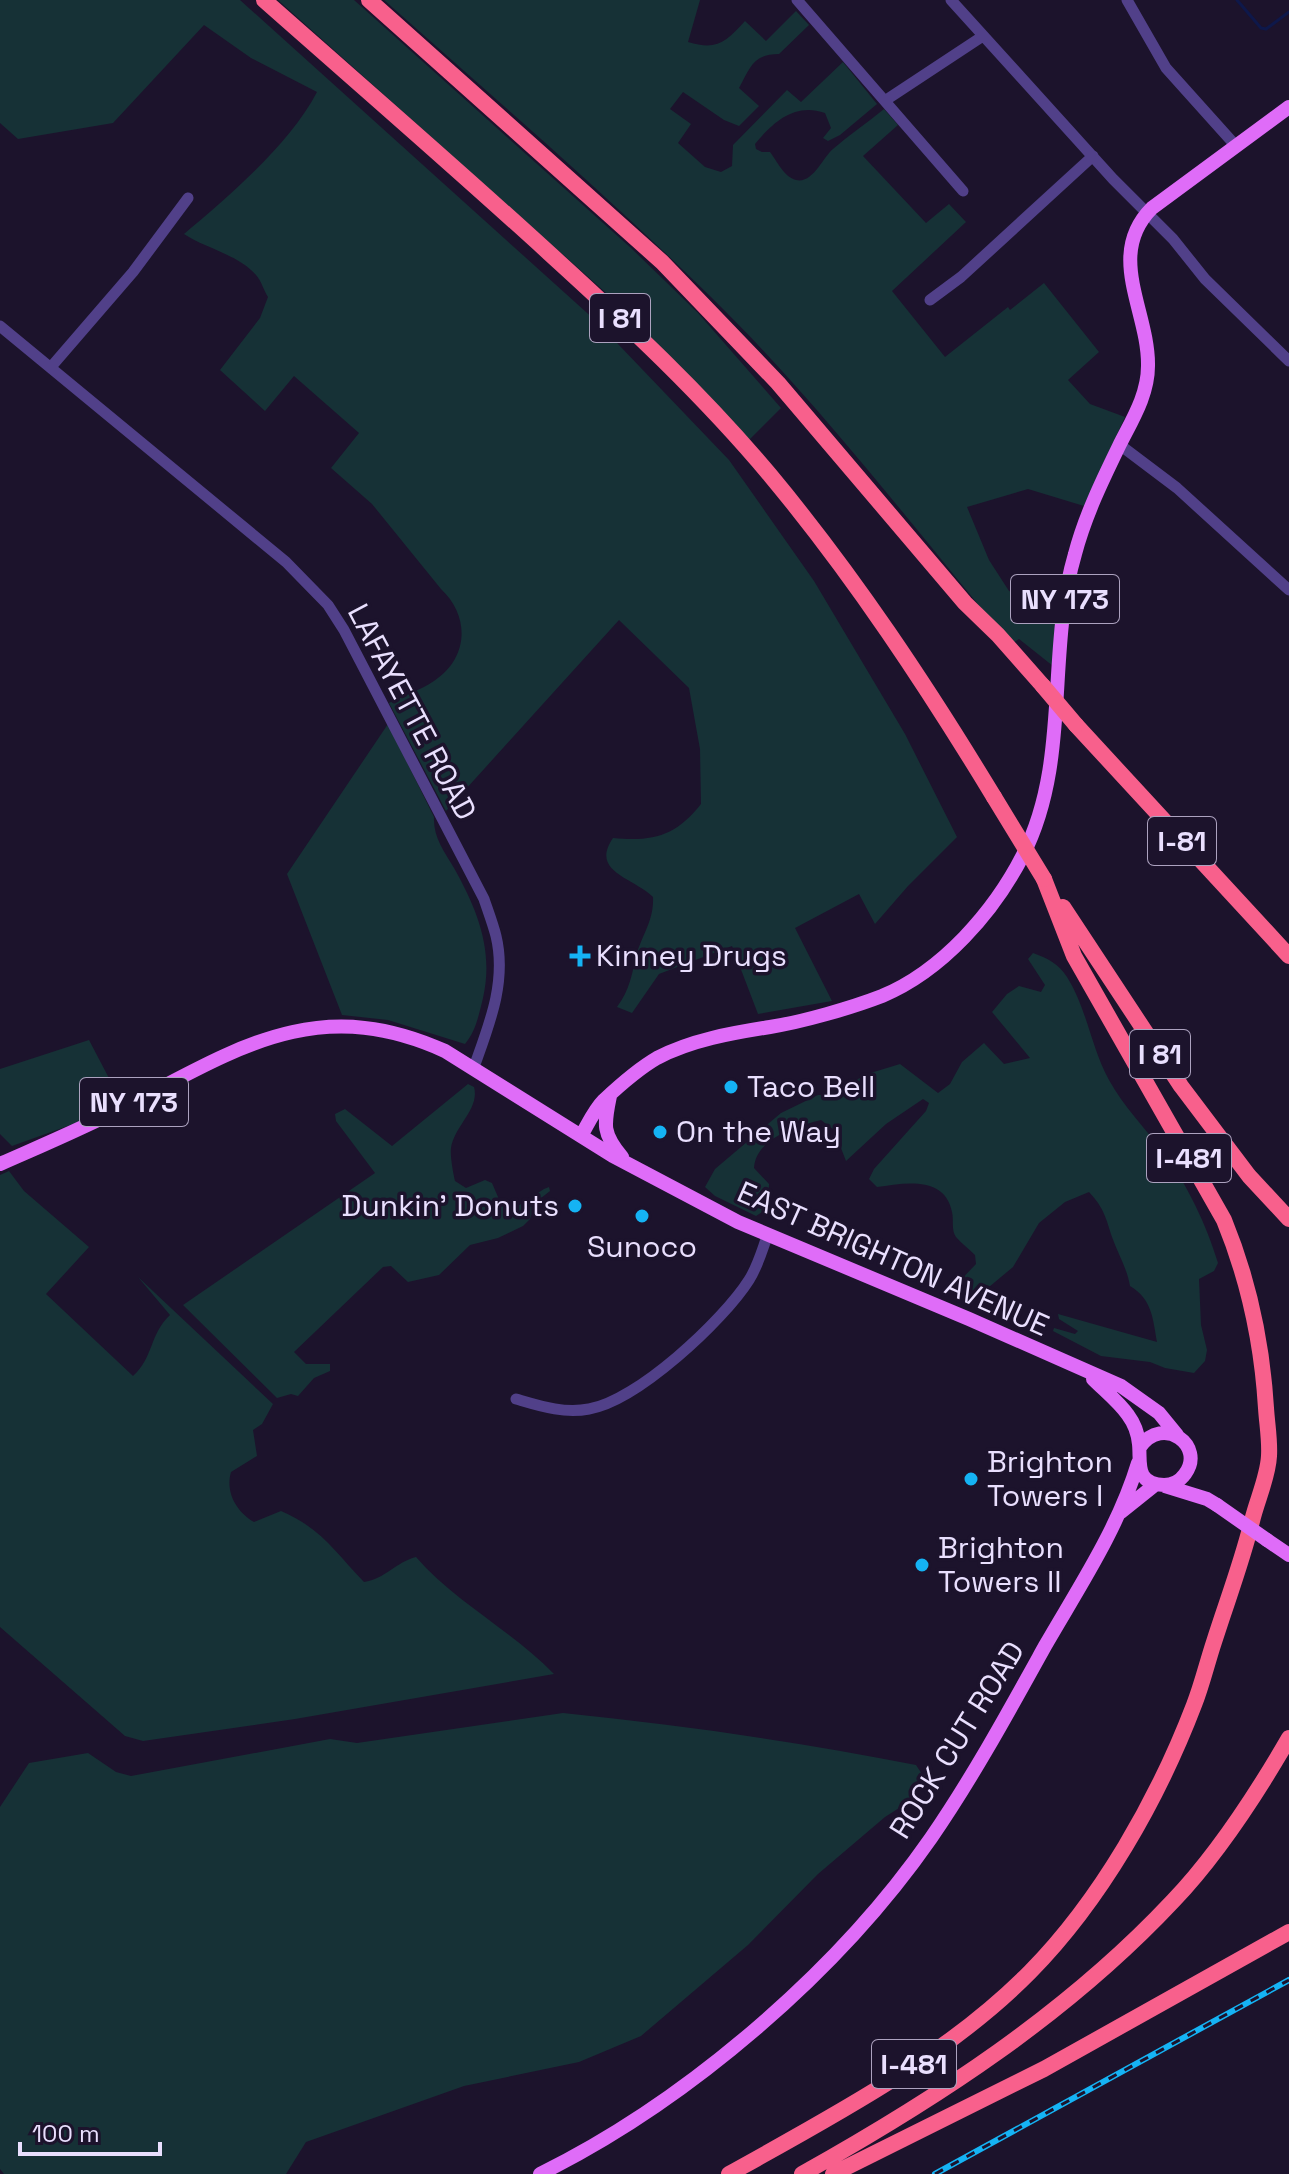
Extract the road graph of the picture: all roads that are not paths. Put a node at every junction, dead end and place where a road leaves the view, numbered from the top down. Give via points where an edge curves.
1 (264, 0) edge
2 (369, 0) edge
3 (797, 0) edge
4 (951, 0) edge
5 (1127, 0) edge
6 (983, 36) junction
7 (886, 100) junction
8 (1289, 107) edge
9 (1236, 146) junction
10 (1093, 156) junction
11 (963, 191) dead end
12 (188, 198) dead end
13 (1147, 213) junction
14 (930, 300) dead end
15 (0, 326) edge
16 (1289, 361) edge
17 (51, 367) junction
18 (1120, 445) junction
19 (1289, 590) edge
20 (965, 603) joint
21 (1044, 879) junction
22 (1289, 954) edge
23 (474, 1067) junction
24 (610, 1095) junction
25 (581, 1136) junction
26 (627, 1163) junction
27 (0, 1164) edge
28 (1289, 1219) edge
29 (768, 1234) junction
30 (1087, 1373) junction
31 (516, 1399) dead end
32 (1177, 1435) junction
33 (1140, 1447) junction
34 (1138, 1463) junction
35 (1189, 1466) junction
36 (1159, 1484) junction
37 (1212, 1502) junction
38 (1121, 1513) junction
39 (1289, 1555) edge
40 (1289, 1738) edge
41 (1289, 1932) edge
42 (540, 2174) edge
43 (729, 2174) edge
44 (802, 2174) edge
45 (833, 2174) edge

1 - 21 highway, I 81, bridge via 618,316 778,485 924,684
2 - 20 highway, I 81 via 702,302
3 - 7 street
4 - 6 street
5 - 9 street via 1166,68
6 - 7 street
6 - 10 street
7 - 11 street
8 - 9 main road, NY 173
9 - 13 main road, NY 173
10 - 13 street
10 - 14 street
12 - 17 street
13 - 16 street
13 - 18 main road, NY 173 via 1130,249 1149,369
15 - 17 street, LAFAYETTE ROAD
17 - 23 street, LAFAYETTE ROAD via 286,562 328,605 344,630 484,899 497,937 498,992
18 - 19 street via 1177,488
18 - 24 main road, NY 173 via 1074,554 1046,791 1025,852 1002,891 914,980 882,996 818,1015 689,1046 658,1058
20 - 22 highway, I-81, bridge
21 - 28 highway, I 81 via 1181,1086
21 - 43 highway, I-481 via 1074,956 1224,1220 1239,1257 1263,1366 1269,1458 1244,1557 1195,1705 1152,1797 1065,1934 966,2027 887,2082
23 - 25 main road, NY 173
23 - 27 main road, NY 173 via 424,1041 389,1031 331,1026 292,1030 224,1054 106,1117
24 - 25 main road, NY 173
24 - 26 main road via 606,1130
25 - 26 main road, EAST BRIGHTON AVENUE
26 - 29 main road, EAST BRIGHTON AVENUE
29 - 30 main road, EAST BRIGHTON AVENUE
29 - 31 street via 734,1301 632,1392 603,1406 574,1411
30 - 32 main road, EAST BRIGHTON AVENUE via 1140,1398
30 - 33 main road via 1129,1416
32 - 33 main road via 1160,1432
32 - 35 main road via 1188,1448
33 - 34 main road
34 - 36 main road via 1146,1478
34 - 38 main road, ROCK CUT ROAD
35 - 36 main road via 1179,1480
35 - 37 main road
36 - 37 main road
36 - 38 main road, ROCK CUT ROAD
37 - 39 main road, bridge
38 - 42 main road, ROCK CUT ROAD via 979,1765 930,1840 837,1951 742,2040 667,2097
40 - 44 highway via 1234,1824 1133,1942 1019,2038
41 - 45 highway via 1044,2069

